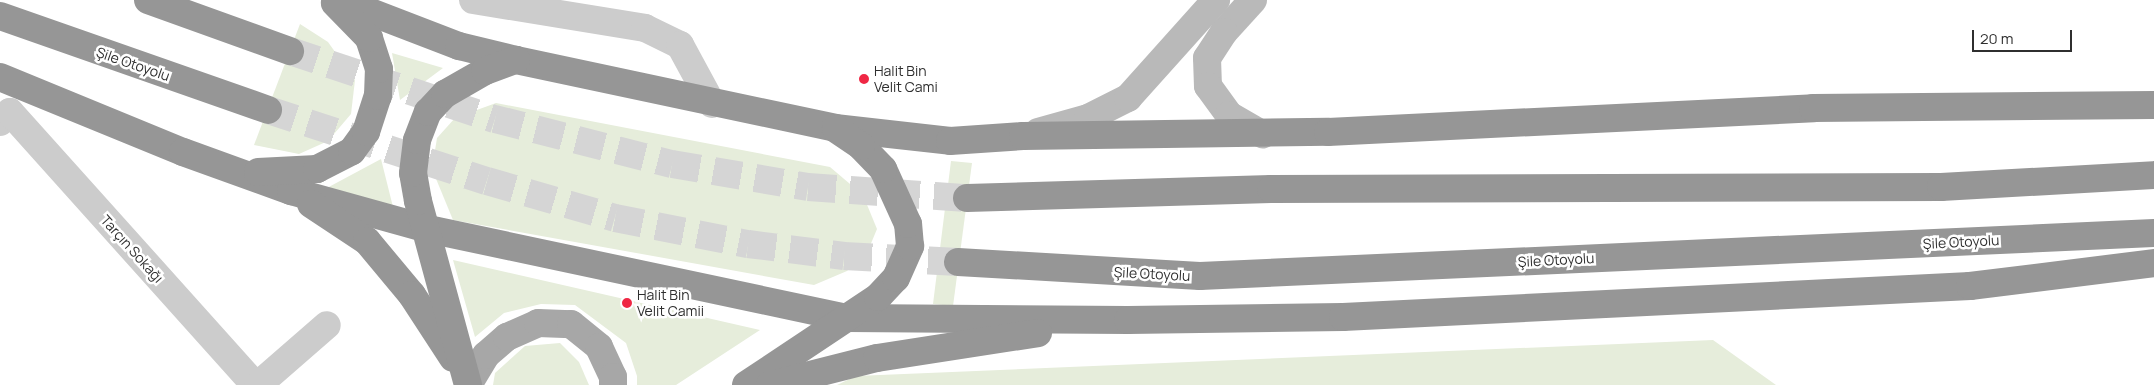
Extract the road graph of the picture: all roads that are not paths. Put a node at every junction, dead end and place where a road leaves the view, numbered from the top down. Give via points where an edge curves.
1 (148, 0) edge
2 (331, 0) edge
3 (339, 0) edge
4 (473, 0) edge
5 (1216, 0) edge
6 (1253, 0) edge
7 (0, 16) edge
8 (290, 52) tunnel mouth
9 (516, 60) junction
10 (0, 77) edge
11 (712, 104) junction
12 (2154, 105) edge
13 (268, 110) tunnel mouth
14 (5, 117) edge
15 (835, 128) junction
16 (1263, 135) junction
17 (1023, 136) junction
18 (224, 166) junction
19 (2154, 175) edge
20 (292, 191) junction
21 (967, 198) tunnel mouth
22 (428, 229) junction
23 (2154, 233) edge
24 (958, 262) tunnel mouth
25 (2154, 263) edge
26 (847, 318) junction
27 (1128, 320) junction
28 (326, 325) dead end
29 (256, 385) edge
30 (468, 385) edge
31 (613, 385) edge
32 (746, 385) edge
33 (770, 385) edge

1 - 8 highway
2 - 18 highway via 369,38 379,69 378,96 366,132 352,152 317,169 263,172
3 - 9 highway via 459,46
4 - 11 street via 645,28 680,45
5 - 17 street via 1128,98 1088,118
6 - 16 street via 1224,32 1207,58 1208,86 1229,115
7 - 13 highway, Şile Otoyolu
9 - 11 highway
9 - 22 highway via 457,85 428,112 417,140 413,173
10 - 18 highway
11 - 15 highway
12 - 16 highway via 1814,108
14 - 29 street, Tarçın Sokağı
15 - 17 highway via 950,141
15 - 26 highway via 861,146 883,168 908,224 910,246 896,278 878,296
16 - 17 highway
18 - 20 highway
19 - 21 highway via 1941,187 1271,189
20 - 22 highway
20 - 30 highway via 367,241 417,302
22 - 26 highway
22 - 30 highway
23 - 24 highway, Şile Otoyolu via 1200,276
25 - 27 highway via 1951,287 1343,317
26 - 27 highway
26 - 32 highway
27 - 33 highway via 910,352
28 - 29 street
30 - 31 main road via 486,355 507,337 538,323 571,324 599,347 613,377

